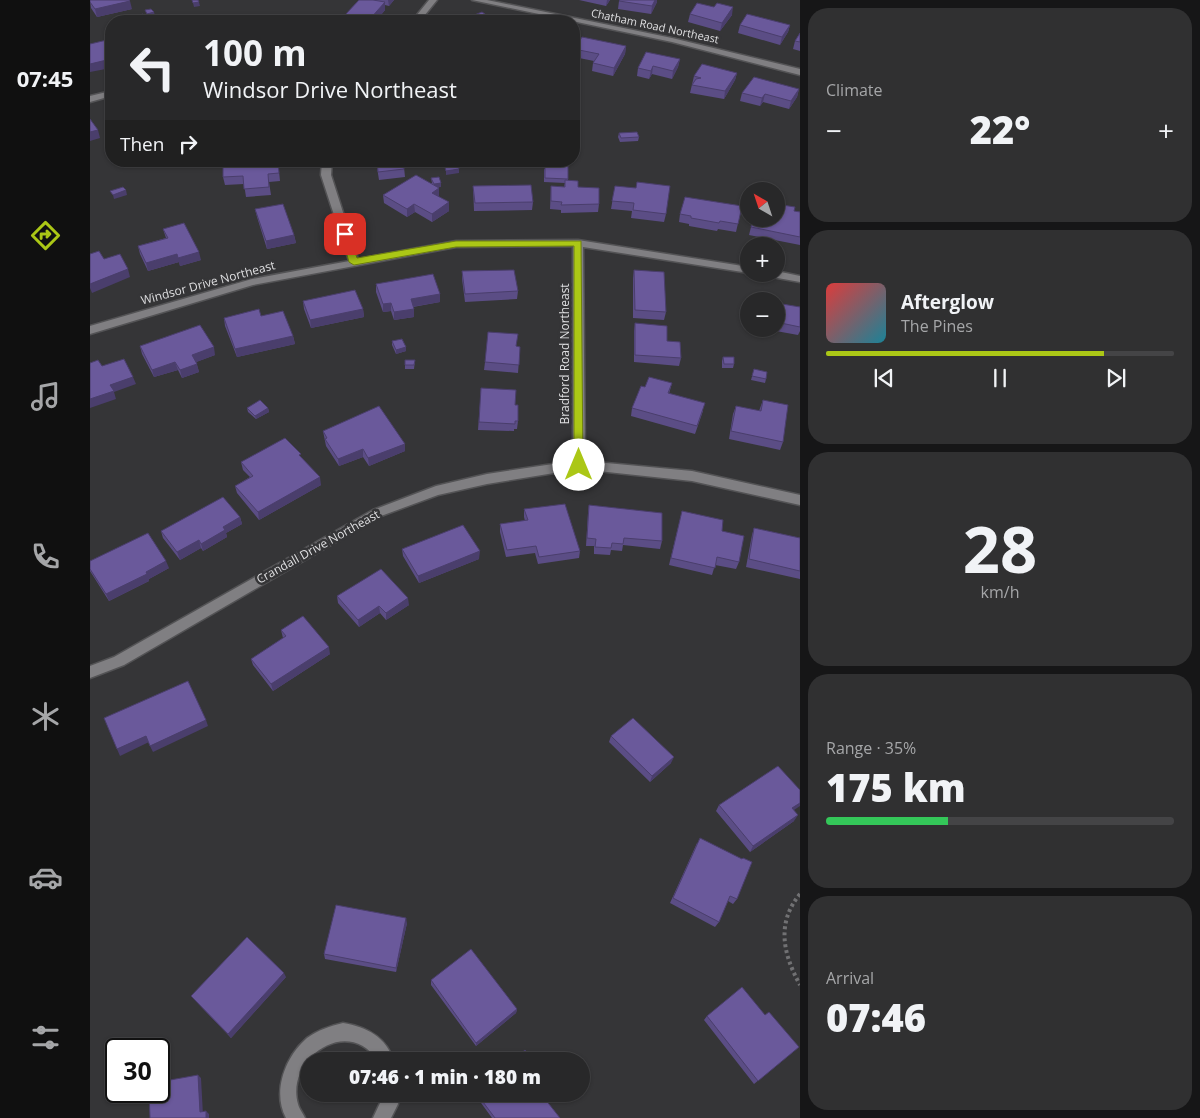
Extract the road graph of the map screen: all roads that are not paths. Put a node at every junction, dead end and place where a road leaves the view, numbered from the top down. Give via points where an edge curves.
1 (433, 0) edge
2 (476, 0) edge
3 (421, 15) edge
4 (550, 15) edge
5 (580, 21) edge
6 (800, 72) edge
7 (105, 95) edge
8 (90, 99) edge
9 (327, 167) edge
10 (578, 243) junction
11 (354, 262) junction
12 (740, 269) edge
13 (785, 276) edge
14 (800, 279) edge
15 (90, 330) edge
16 (579, 465) junction
17 (800, 500) edge
18 (90, 672) edge
19 (306, 1052) edge
20 (383, 1052) edge
21 (300, 1059) edge
22 (389, 1102) edge
23 (296, 1118) edge
24 (382, 1118) edge

1 - 3 street
2 - 4 street, Chatham Road Northeast
5 - 6 street, Chatham Road Northeast
7 - 8 street
9 - 11 street via 326,175
10 - 11 street, Windsor Drive Northeast via 456,244
10 - 12 street, Windsor Drive Northeast
10 - 16 street, Bradford Road Northeast
11 - 15 street, Windsor Drive Northeast via 252,282
13 - 14 street
16 - 17 street, Crandall Drive Northeast via 692,476
16 - 18 street, Crandall Drive Northeast via 436,491 377,513 119,661
19 - 20 street via 322,1036 344,1029 363,1034
21 - 23 street via 290,1076 289,1104
22 - 24 street

